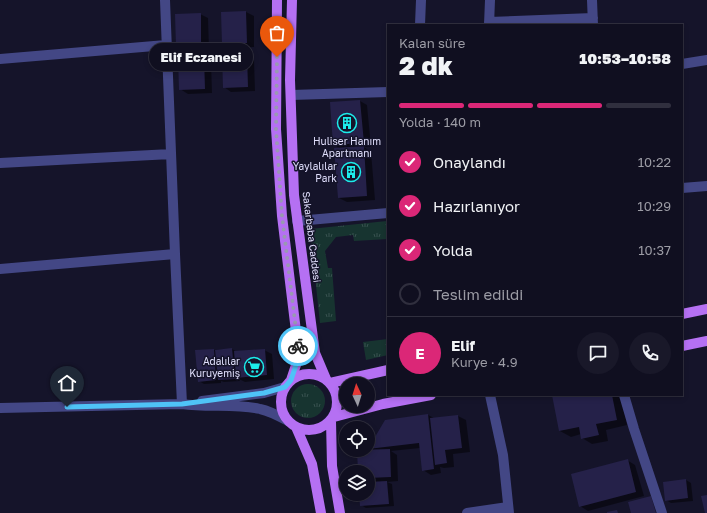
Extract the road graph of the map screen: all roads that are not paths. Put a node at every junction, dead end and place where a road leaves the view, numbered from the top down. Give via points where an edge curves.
1 (165, 0) edge
2 (278, 0) edge
3 (292, 0) edge
4 (421, 0) edge
5 (490, 0) edge
6 (592, 0) edge
7 (593, 22) edge
8 (489, 23) edge
9 (420, 24) edge
10 (166, 45) junction
11 (0, 59) edge
12 (707, 60) edge
13 (683, 64) edge
14 (387, 92) edge
15 (291, 95) junction
16 (171, 154) junction
17 (0, 163) edge
18 (707, 186) edge
19 (683, 188) edge
20 (387, 213) edge
21 (297, 221) junction
22 (175, 254) junction
23 (0, 269) edge
24 (707, 309) edge
25 (683, 314) edge
26 (707, 341) edge
27 (683, 346) edge
28 (387, 370) edge
29 (328, 381) junction
30 (288, 383) junction
31 (426, 396) edge
32 (490, 396) edge
33 (624, 396) edge
34 (182, 404) junction
35 (0, 408) edge
36 (332, 419) junction
37 (292, 424) junction
38 (510, 511) edge
39 (321, 513) edge
40 (340, 513) edge
41 (467, 513) edge
42 (662, 513) edge

1 - 10 street
2 - 30 main road via 276,129 282,216 299,356
3 - 15 main road, Sakarbaba Caddesi
4 - 9 street
5 - 8 street
6 - 7 street
7 - 8 street
10 - 11 street
10 - 16 street
12 - 13 street
14 - 15 street
15 - 21 main road, Sakarbaba Caddesi
16 - 17 street
16 - 22 street
18 - 19 street
20 - 21 street
21 - 29 main road, Sakarbaba Caddesi via 315,353
22 - 23 street
22 - 34 street
24 - 25 main road
26 - 27 main road
28 - 29 main road
29 - 30 main road via 308,373 299,375
29 - 36 main road via 336,390 338,399
30 - 34 street via 257,394
30 - 37 main road via 282,395 281,405 283,414
31 - 36 main road via 383,404
32 - 38 street via 503,455
33 - 42 street
34 - 35 street
34 - 37 street via 260,409 274,413
36 - 37 main road via 323,427 314,430 305,430
36 - 40 main road via 332,466
37 - 39 main road via 312,464
38 - 41 street

